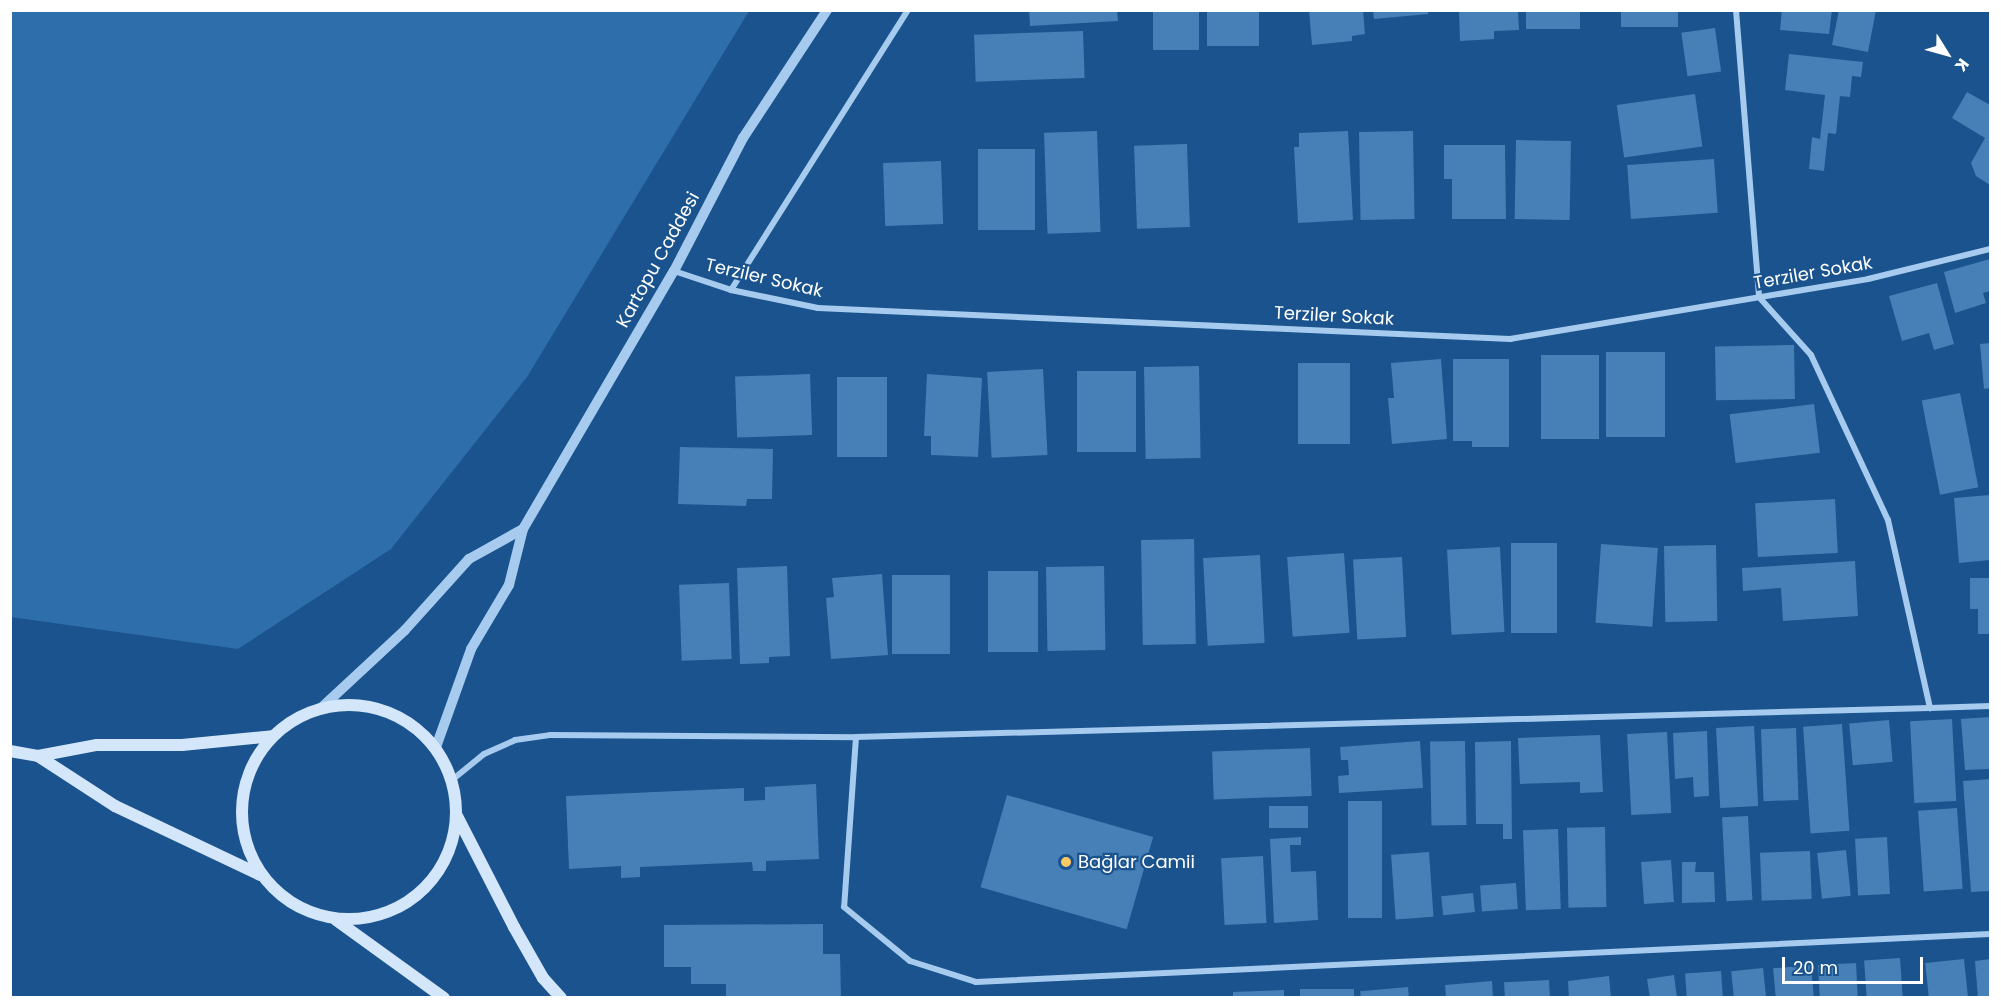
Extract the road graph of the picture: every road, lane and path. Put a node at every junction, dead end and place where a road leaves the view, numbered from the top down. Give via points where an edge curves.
1 (827, 10) edge
2 (908, 10) edge
3 (1736, 10) edge
4 (1990, 249) edge
5 (674, 271) junction
6 (731, 290) junction
7 (1759, 297) junction
8 (523, 529) junction
9 (1990, 706) edge
10 (1930, 708) junction
11 (319, 710) junction
12 (273, 736) junction
13 (856, 737) junction
14 (436, 747) junction
15 (10, 751) edge
16 (38, 756) junction
17 (452, 780) junction
18 (457, 816) junction
19 (260, 875) junction
20 (336, 920) junction
21 (1990, 934) edge
22 (444, 998) edge
23 (561, 998) edge

1 - 5 street, Kartopu Caddesi via 743,138
2 - 6 street
3 - 7 street
4 - 7 street, Terziler Sokak via 1868,279
5 - 6 street, Terziler Sokak
5 - 8 street, Kartopu Caddesi
6 - 7 street, Terziler Sokak via 818,308 1510,339
7 - 10 street via 1811,355 1888,520
8 - 11 street via 469,559 405,630
8 - 14 street, Kartopu Caddesi via 508,585 471,649
9 - 10 street
10 - 13 street
11 - 12 main road via 302,715
11 - 14 main road via 338,705 375,707 409,722
12 - 16 main road via 182,745 97,745
12 - 19 main road via 254,760 243,788 241,819 247,848
13 - 17 street via 550,735 515,740 484,754
13 - 21 street via 844,907 910,961 976,982
14 - 17 main road
15 - 16 main road
16 - 19 main road via 115,806
17 - 18 main road
18 - 20 main road via 449,852 430,883 401,907 366,919
18 - 23 main road via 543,978
19 - 20 main road via 280,897 307,912
20 - 22 main road

